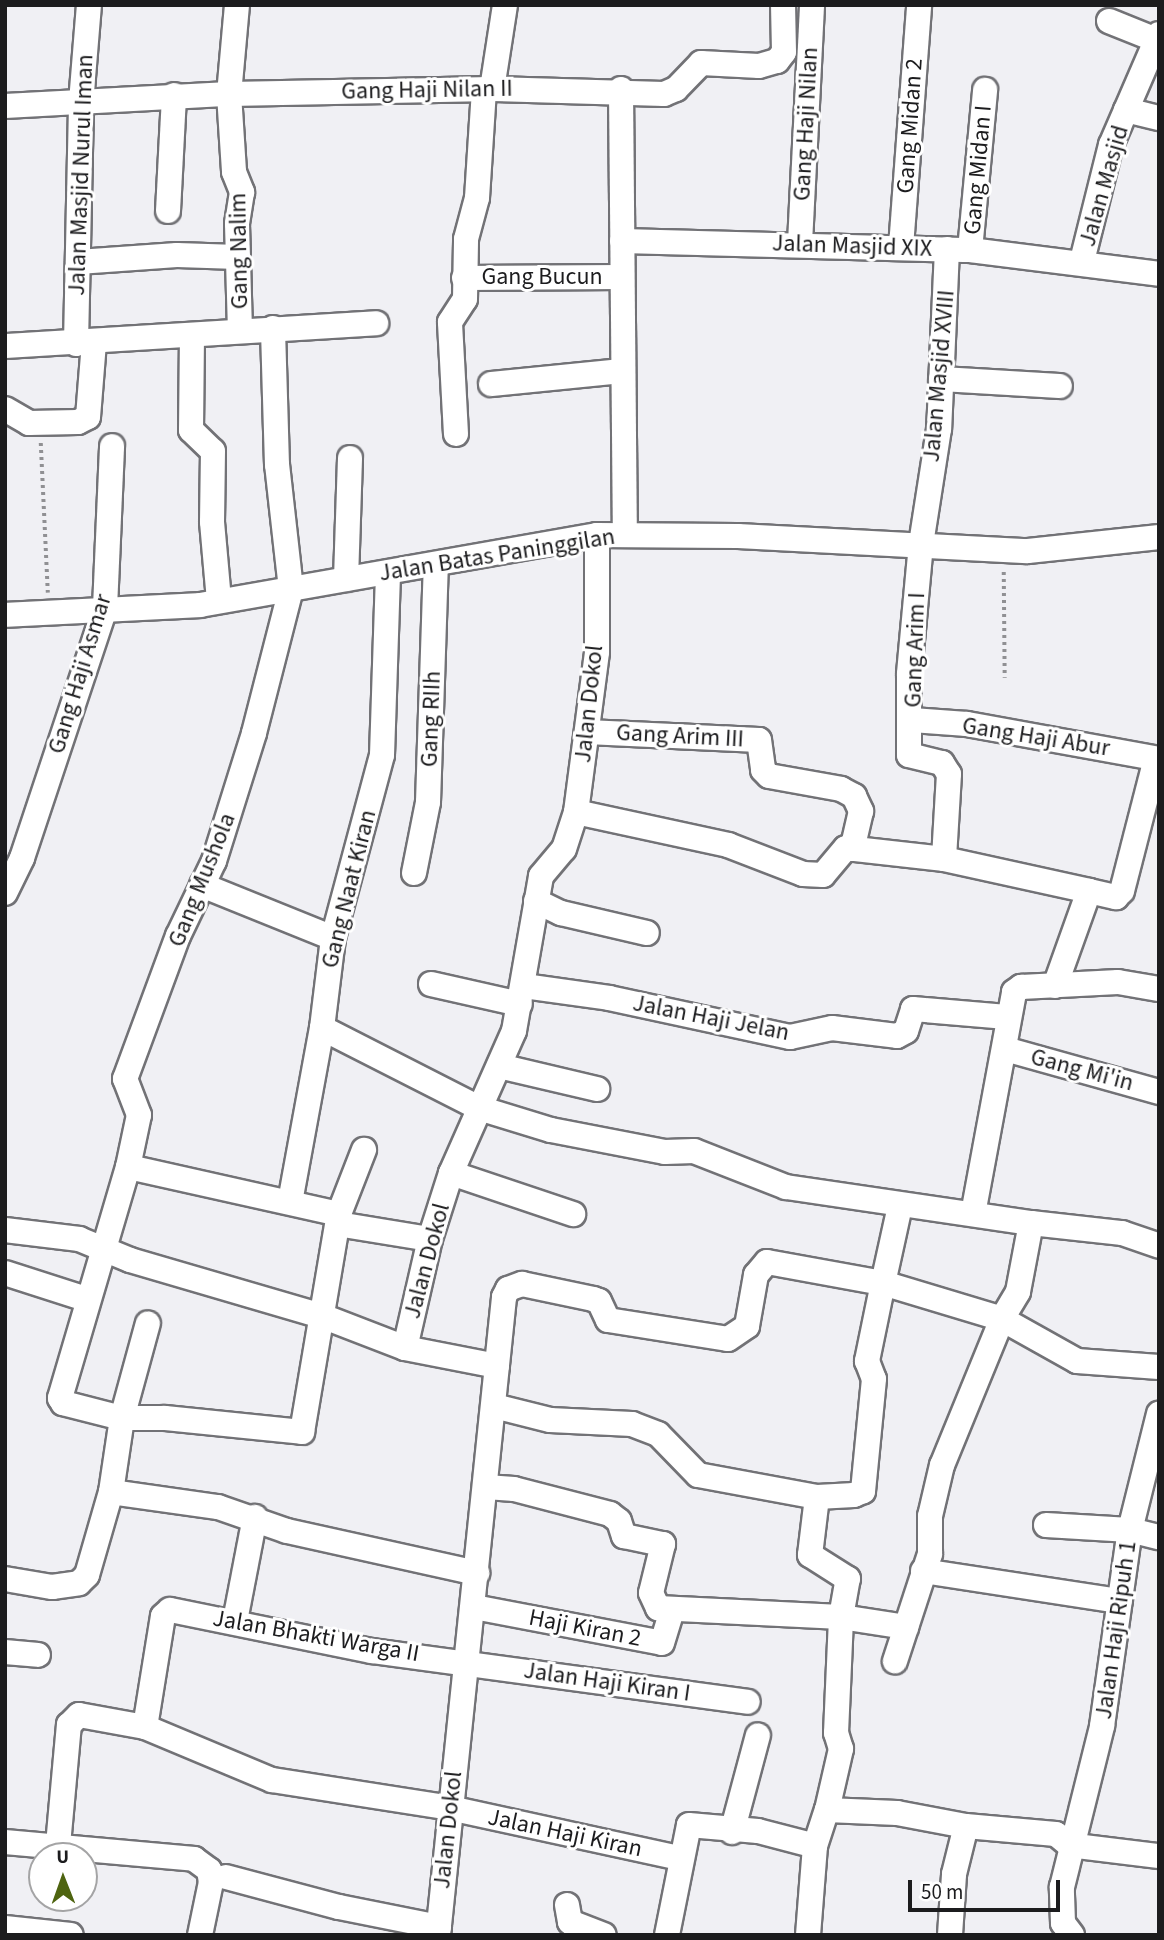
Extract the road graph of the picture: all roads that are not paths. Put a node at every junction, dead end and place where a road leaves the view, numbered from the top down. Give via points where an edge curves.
1 (89, 5) edge
2 (237, 5) edge
3 (505, 5) edge
4 (783, 5) edge
5 (812, 5) edge
6 (919, 5) edge
7 (1109, 21) dead end
8 (1158, 39) edge
9 (488, 89) junction
10 (621, 89) junction
11 (985, 90) dead end
12 (229, 93) junction
13 (174, 96) junction
14 (81, 102) junction
15 (5, 106) edge
16 (1126, 110) junction
17 (1159, 117) edge
18 (169, 211) dead end
19 (622, 241) junction
20 (800, 243) junction
21 (901, 247) junction
22 (959, 249) junction
23 (238, 257) junction
24 (1082, 261) junction
25 (78, 262) junction
26 (1159, 274) edge
27 (621, 277) junction
28 (464, 278) junction
29 (376, 323) dead end
30 (273, 328) junction
31 (240, 331) junction
32 (192, 335) junction
33 (85, 343) junction
34 (5, 346) edge
35 (622, 370) junction
36 (941, 379) junction
37 (492, 384) dead end
38 (1060, 386) dead end
39 (5, 409) edge
40 (457, 434) dead end
41 (112, 446) dead end
42 (350, 458) dead end
43 (625, 534) junction
44 (597, 536) junction
45 (1159, 537) edge
46 (921, 544) junction
47 (436, 564) junction
48 (388, 574) junction
49 (346, 579) junction
50 (290, 589) junction
51 (219, 601) junction
52 (105, 608) junction
53 (5, 615) edge
54 (912, 720) junction
55 (587, 732) junction
56 (1157, 759) edge
57 (576, 812) junction
58 (852, 849) junction
59 (13, 856) edge
60 (944, 859) junction
61 (414, 873) dead end
62 (202, 886) junction
63 (1089, 891) junction
64 (5, 893) edge
65 (536, 901) junction
66 (647, 933) dead end
67 (333, 938) junction
68 (431, 984) dead end
69 (1055, 986) junction
70 (1159, 989) edge
71 (522, 995) junction
72 (1007, 1017) junction
73 (322, 1028) junction
74 (1005, 1049) junction
75 (499, 1066) junction
76 (597, 1089) dead end
77 (1159, 1092) edge
78 (479, 1108) junction
79 (364, 1150) dead end
80 (128, 1167) junction
81 (452, 1173) junction
82 (290, 1202) junction
83 (900, 1206) junction
84 (573, 1214) dead end
85 (973, 1214) junction
86 (338, 1219) junction
87 (1031, 1223) junction
88 (5, 1230) edge
89 (430, 1240) junction
90 (101, 1246) junction
91 (1159, 1246) edge
92 (5, 1273) edge
93 (883, 1283) junction
94 (86, 1299) junction
95 (322, 1316) junction
96 (1002, 1319) junction
97 (148, 1322) dead end
98 (405, 1348) junction
99 (498, 1366) junction
100 (1159, 1367) edge
101 (494, 1406) junction
102 (1159, 1414) edge
103 (121, 1418) junction
104 (486, 1487) junction
105 (111, 1492) junction
106 (817, 1497) junction
107 (255, 1517) junction
108 (1046, 1525) dead end
109 (1130, 1530) junction
110 (1159, 1537) edge
111 (923, 1571) junction
112 (477, 1573) junction
113 (5, 1579) edge
114 (1120, 1601) junction
115 (474, 1606) junction
116 (672, 1610) junction
117 (841, 1617) junction
118 (235, 1621) junction
119 (906, 1627) junction
120 (5, 1652) edge
121 (38, 1655) dead end
122 (895, 1661) dead end
123 (466, 1662) junction
124 (748, 1702) dead end
125 (145, 1727) junction
126 (758, 1735) dead end
127 (450, 1808) junction
128 (827, 1810) junction
129 (966, 1826) junction
130 (733, 1832) junction
131 (5, 1842) edge
132 (58, 1842) edge
133 (28, 1843) edge
134 (1069, 1845) junction
135 (815, 1846) junction
136 (98, 1849) edge
137 (1159, 1856) edge
138 (680, 1858) junction
139 (226, 1877) dead end
140 (567, 1905) dead end
141 (5, 1928) edge
142 (438, 1931) edge
143 (1061, 1931) edge
144 (71, 1935) edge
145 (200, 1935) edge
146 (604, 1935) edge
147 (667, 1935) edge
148 (807, 1935) edge
149 (950, 1935) edge

1 - 14 street, Jalan Masjid Nurul Iman
2 - 12 street, Gang Nalim
3 - 9 street
4 - 10 street, Gang Haji Nilan II via 784,52 773,64 701,63 670,92
5 - 20 street, Gang Haji Nilan
6 - 21 street, Gang Midan 2
7 - 8 street
8 - 16 street, Jalan Masjid
9 - 10 street, Gang Haji Nilan II
9 - 12 street, Gang Haji Nilan II
9 - 28 street
10 - 19 street
11 - 22 street, Gang Midan I
12 - 13 street, Gang Haji Nilan II
12 - 23 street, Gang Nalim via 234,172 242,192
13 - 14 street, Gang Haji Nilan II
13 - 18 street
14 - 15 street, Gang Haji Nilan II
14 - 25 street, Jalan Masjid Nurul Iman
16 - 17 street
16 - 24 street, Jalan Masjid via 1102,173
19 - 20 street, Jalan Masjid XIX
19 - 27 street
20 - 21 street, Jalan Masjid XIX
21 - 22 street, Jalan Masjid XIX
22 - 24 street, Jalan Masjid XIX
22 - 36 street, Jalan Masjid XVIII
23 - 25 street
23 - 31 street, Gang Nalim
24 - 26 street, Jalan Masjid XIX
25 - 33 street, Jalan Masjid Nurul Iman
27 - 28 street, Gang Bucun
27 - 35 street
28 - 40 street via 465,299 450,322
29 - 30 street
30 - 31 street
30 - 50 street via 277,465
31 - 32 street
32 - 33 street
32 - 51 street via 191,433 213,451 212,522
33 - 34 street
33 - 39 street, Jalan Masjid Nurul Iman via 88,417 78,422 24,422
35 - 37 street
35 - 43 street
36 - 38 street
36 - 46 street, Jalan Masjid XVIII via 939,429
41 - 52 street, Gang Haji Asmar
42 - 49 street
43 - 44 street, Jalan Batas Paninggilan
43 - 46 street, Jalan Batas Paninggilan
44 - 47 street, Jalan Batas Paninggilan
44 - 55 street, Jalan Dokol via 597,652
45 - 46 street, Jalan Batas Paninggilan via 1049,550
46 - 54 street, Gang Arim I via 909,674
47 - 48 street, Jalan Batas Paninggilan
47 - 61 street, Gang RIIh via 428,802
48 - 49 street, Jalan Batas Paninggilan
48 - 67 street, Gang Naat Kiran via 382,755
49 - 50 street, Jalan Batas Paninggilan
50 - 51 street, Jalan Batas Paninggilan
50 - 62 street, Gang Mushola via 243,773
51 - 52 street, Jalan Batas Paninggilan
52 - 53 street, Jalan Batas Paninggilan
52 - 59 street, Gang Haji Asmar
54 - 56 street, Gang Haji Abur via 967,724
54 - 60 street, Gang Arim I via 909,755 942,763 949,774
55 - 57 street, Jalan Dokol
55 - 58 street, Gang Arim III via 759,740 763,770 769,776 841,789 853,796 861,811
56 - 63 street via 1122,891 1116,897
57 - 58 street via 728,845 803,874 823,875 834,866 841,849
57 - 65 street, Jalan Dokol via 564,849 541,876
58 - 60 street
59 - 64 street, Gang Haji Asmar
60 - 63 street
62 - 67 street
62 - 80 street, Gang Mushola via 125,1079 139,1115
63 - 69 street
65 - 66 street via 561,913
65 - 71 street, Jalan Dokol
67 - 73 street, Gang Naat Kiran
68 - 71 street
69 - 70 street via 1118,982
69 - 72 street via 1017,989
71 - 72 street, Jalan Haji Jelan via 609,998 790,1037 832,1028 897,1036 906,1031 914,1009
71 - 75 street, Jalan Dokol
72 - 74 street
73 - 78 street
73 - 82 street, Gang Naat Kiran
74 - 77 street, Gang Mi'in
74 - 85 street
75 - 76 street
75 - 78 street, Jalan Dokol
78 - 81 street, Jalan Dokol
78 - 83 street via 622,1145 694,1151 786,1187
79 - 86 street
80 - 82 street
80 - 90 street, Gang Mushola
81 - 84 street
81 - 89 street, Jalan Dokol
82 - 86 street
83 - 85 street
83 - 93 street
85 - 87 street
86 - 89 street
86 - 95 street
87 - 91 street via 1122,1233
87 - 96 street via 1024,1274
88 - 90 street via 56,1234
89 - 98 street, Jalan Dokol
90 - 94 street, Gang Mushola
90 - 95 street via 130,1260
92 - 94 street
93 - 96 street
93 - 99 street via 767,1262 756,1275 747,1326 728,1339 608,1320 599,1301 514,1284 504,1297
93 - 106 street via 867,1361 874,1379 863,1491
94 - 103 street, Gang Mushola via 60,1398
95 - 98 street
95 - 103 street via 302,1432
96 - 100 street via 1077,1361
96 - 111 street via 942,1465 930,1516 930,1554
97 - 103 street
98 - 99 street, Jalan Dokol
99 - 101 street, Jalan Dokol
101 - 104 street, Jalan Dokol
101 - 106 street via 550,1420 632,1424 658,1434 698,1475
102 - 109 street, Jalan Haji Ripuh 1
103 - 105 street
104 - 112 street, Jalan Dokol
104 - 116 street via 514,1489 610,1514 619,1521 624,1536 663,1544 652,1599 659,1608
105 - 107 street
105 - 113 street via 87,1575 79,1583 52,1587
106 - 117 street via 810,1555 848,1579
107 - 112 street via 287,1531
107 - 118 street
108 - 109 street
109 - 110 street
109 - 114 street, Jalan Haji Ripuh 1
111 - 114 street
111 - 119 street
112 - 115 street, Jalan Dokol
114 - 134 street, Jalan Haji Ripuh 1 via 1102,1726
115 - 116 street, Haji Kiran 2 via 663,1643
115 - 123 street, Jalan Dokol
116 - 117 street
117 - 119 street
117 - 128 street via 836,1734 841,1744
118 - 123 street, Jalan Bhakti Warga II via 372,1651
118 - 125 street, Jalan Bhakti Warga II via 167,1611
119 - 122 street
120 - 121 street
123 - 124 street, Jalan Haji Kiran I
123 - 127 street, Jalan Dokol
125 - 127 street, Jalan Haji Kiran via 272,1780
125 - 132 street, Jalan Haji Kiran via 79,1715 70,1719
126 - 130 street
127 - 138 street, Jalan Haji Kiran
127 - 142 street, Jalan Dokol
128 - 129 street via 897,1813
128 - 135 street
129 - 134 street via 1056,1833
129 - 149 street via 954,1874
130 - 135 street via 758,1831
130 - 138 street via 692,1823
131 - 133 street
134 - 137 street
134 - 143 street, Jalan Haji Ripuh 1
135 - 148 street
136 - 145 street via 194,1859 209,1870 211,1882
138 - 147 street
139 - 142 street
140 - 146 street via 570,1922
141 - 144 street

